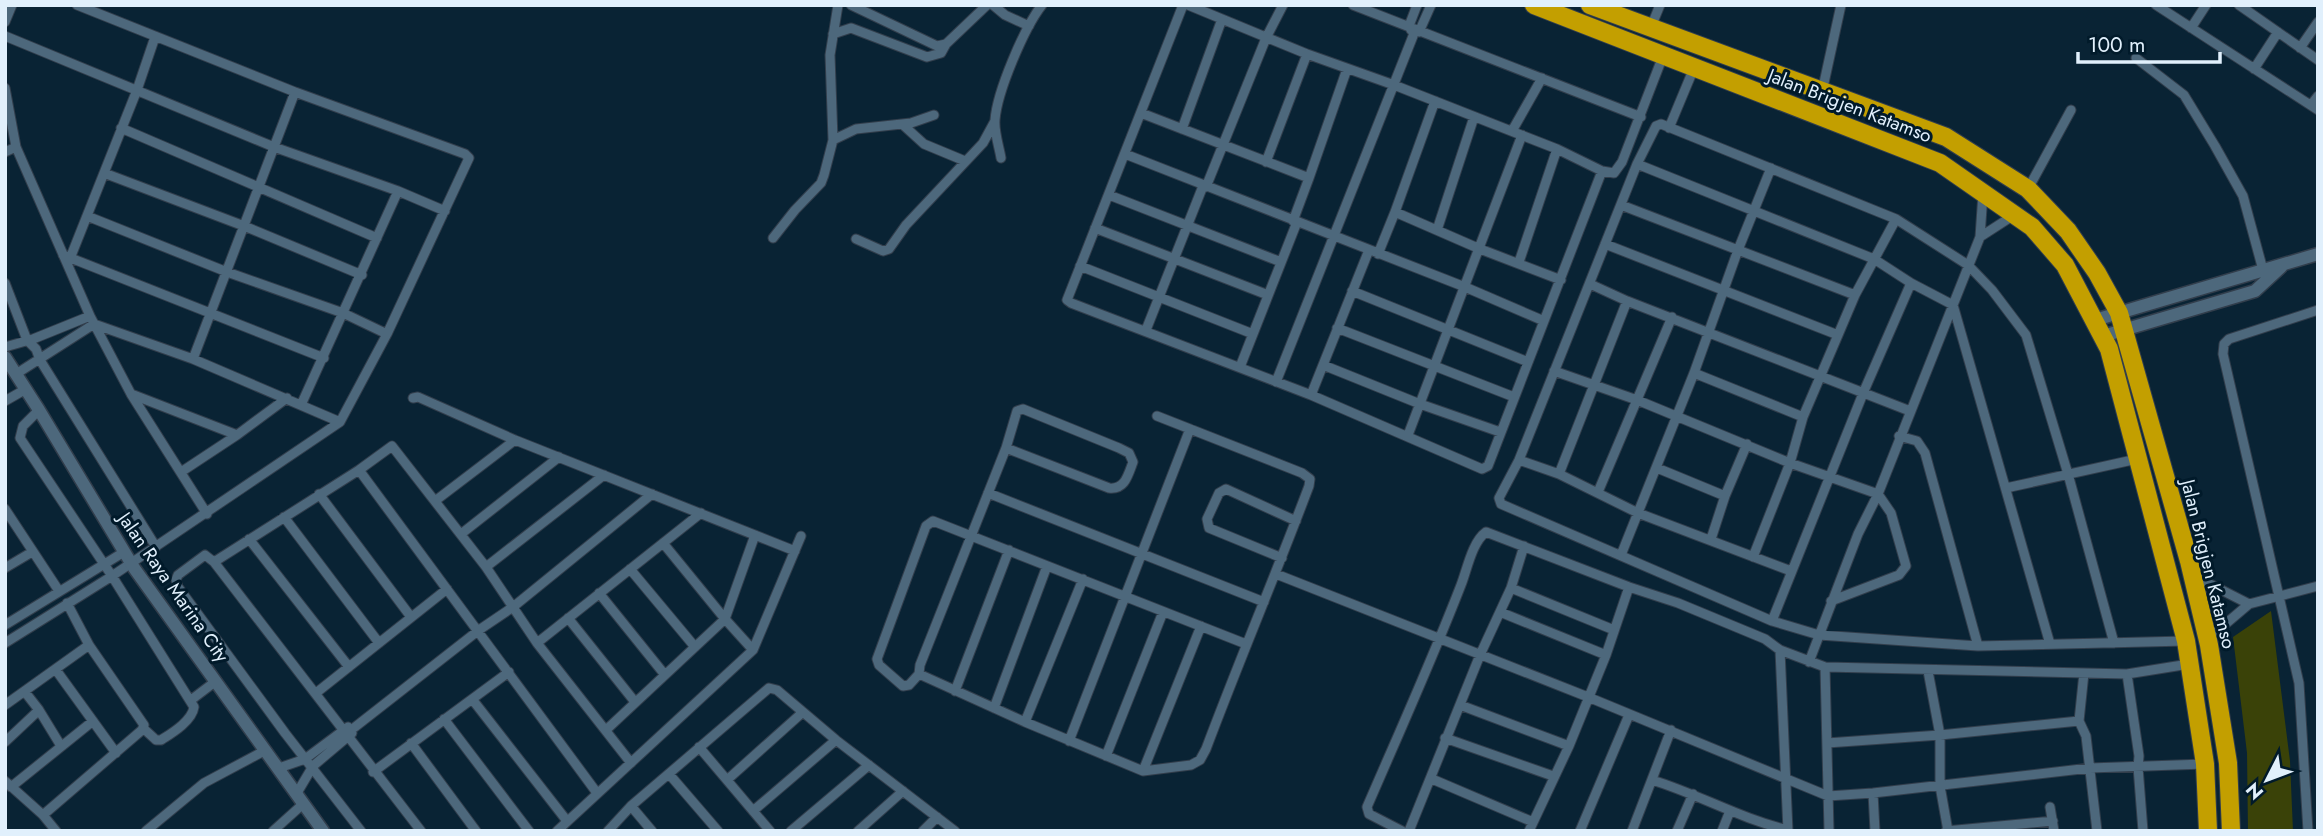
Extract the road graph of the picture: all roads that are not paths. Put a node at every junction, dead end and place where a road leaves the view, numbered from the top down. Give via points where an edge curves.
1 (12, 5) edge
2 (77, 5) edge
3 (838, 5) edge
4 (851, 5) edge
5 (987, 5) edge
6 (993, 5) edge
7 (1042, 5) edge
8 (1185, 5) edge
9 (1283, 5) edge
10 (1353, 5) edge
11 (1417, 5) edge
12 (1431, 5) edge
13 (1534, 5) edge
14 (1590, 5) edge
15 (1660, 5) edge
16 (1841, 5) edge
17 (2156, 5) edge
18 (2206, 5) edge
19 (2239, 5) edge
20 (1222, 19) junction
21 (5, 22) edge
22 (2318, 22) edge
23 (1029, 26) junction
24 (1409, 26) junction
25 (1651, 27) junction
26 (2191, 28) junction
27 (2278, 32) junction
28 (1417, 33) junction
29 (833, 34) junction
30 (5, 36) edge
31 (155, 37) junction
32 (1266, 38) junction
33 (946, 44) junction
34 (2300, 48) junction
35 (1307, 54) junction
36 (1663, 56) junction
37 (2136, 58) dead end
38 (2318, 60) edge
39 (1694, 68) junction
40 (1347, 69) junction
41 (2254, 69) junction
42 (1542, 78) junction
43 (1394, 85) junction
44 (5, 88) edge
45 (137, 90) junction
46 (295, 92) junction
47 (1822, 92) junction
48 (2318, 96) edge
49 (1434, 101) junction
50 (2314, 108) edge
51 (2071, 110) dead end
52 (1141, 113) junction
53 (934, 115) dead end
54 (1474, 117) junction
55 (1641, 117) junction
56 (995, 121) junction
57 (902, 124) junction
58 (121, 128) junction
59 (1669, 128) junction
60 (1182, 129) junction
61 (1512, 131) junction
62 (1522, 135) junction
63 (832, 140) junction
64 (274, 146) junction
65 (1224, 146) junction
66 (16, 147) junction
67 (1558, 149) junction
68 (5, 152) edge
69 (1125, 154) junction
70 (1001, 158) dead end
71 (965, 161) junction
72 (1266, 162) junction
73 (1637, 164) junction
74 (1771, 168) junction
75 (1602, 171) junction
76 (104, 173) junction
77 (1309, 178) junction
78 (1205, 187) junction
79 (259, 188) junction
80 (2028, 189) junction
81 (398, 191) junction
82 (1983, 192) junction
83 (1109, 195) junction
84 (1621, 205) junction
85 (1754, 209) junction
86 (445, 211) junction
87 (1395, 212) junction
88 (2015, 214) junction
89 (87, 216) junction
90 (1896, 219) junction
91 (1295, 221) junction
92 (1187, 225) junction
93 (244, 226) junction
94 (1096, 228) junction
95 (1437, 230) junction
96 (1335, 237) junction
97 (1980, 237) junction
98 (377, 238) junction
99 (773, 238) dead end
100 (856, 239) dead end
101 (1605, 244) junction
102 (1480, 249) junction
103 (1738, 250) junction
104 (1373, 252) junction
105 (67, 255) junction
106 (2317, 257) edge
107 (1174, 259) junction
108 (1874, 259) junction
109 (1281, 262) junction
110 (1519, 262) junction
111 (2284, 264) junction
112 (1080, 265) junction
113 (1968, 265) junction
114 (2263, 270) junction
115 (227, 272) junction
116 (362, 275) junction
117 (1561, 280) junction
118 (5, 283) edge
119 (1911, 283) junction
120 (1590, 284) junction
121 (1465, 287) junction
122 (1352, 291) junction
123 (1724, 291) junction
124 (1268, 295) junction
125 (1855, 295) junction
126 (1159, 297) junction
127 (1628, 302) junction
128 (1953, 305) junction
129 (2318, 310) edge
130 (212, 313) junction
131 (343, 313) junction
132 (1671, 317) junction
133 (92, 320) junction
134 (1544, 321) junction
135 (2122, 321) junction
136 (1337, 328) junction
137 (2099, 328) junction
138 (1146, 330) junction
139 (1448, 331) junction
140 (1708, 331) junction
141 (387, 334) junction
142 (1253, 334) junction
143 (1838, 335) junction
144 (27, 340) junction
145 (5, 348) edge
146 (5, 357) edge
147 (324, 358) junction
148 (194, 359) junction
149 (40, 360) junction
150 (1528, 362) junction
151 (1322, 365) junction
152 (1434, 366) junction
153 (1240, 367) junction
154 (1553, 372) junction
155 (1694, 373) junction
156 (16, 374) junction
157 (1821, 377) junction
158 (1276, 382) junction
159 (1595, 385) junction
160 (26, 389) junction
161 (1864, 391) junction
162 (131, 394) junction
163 (1311, 395) junction
164 (1514, 397) junction
165 (287, 398) junction
166 (413, 398) dead end
167 (1637, 400) junction
168 (5, 401) edge
169 (1420, 404) junction
170 (301, 405) junction
171 (39, 410) junction
172 (1910, 411) junction
173 (1157, 416) dead end
174 (1677, 416) junction
175 (1804, 417) junction
176 (342, 418) junction
177 (1190, 429) junction
178 (1500, 432) junction
179 (237, 435) junction
180 (1408, 435) junction
181 (1899, 436) junction
182 (515, 440) junction
183 (1747, 444) junction
184 (1006, 448) junction
185 (559, 457) junction
186 (2137, 459) junction
187 (1519, 460) junction
188 (1790, 463) junction
189 (1657, 468) junction
190 (359, 470) junction
191 (181, 472) junction
192 (1559, 474) junction
193 (2068, 474) junction
194 (604, 475) junction
195 (1830, 477) junction
196 (2006, 488) junction
197 (1598, 492) junction
198 (988, 493) junction
199 (320, 494) junction
200 (652, 494) junction
201 (1878, 494) junction
202 (1725, 496) junction
203 (435, 501) junction
204 (5, 509) edge
205 (701, 513) junction
206 (1638, 513) junction
207 (207, 514) junction
208 (284, 517) junction
209 (1296, 521) junction
210 (461, 534) junction
211 (970, 534) junction
212 (755, 535) junction
213 (801, 536) dead end
214 (249, 539) junction
215 (1711, 539) junction
216 (663, 543) junction
217 (1524, 545) junction
218 (156, 547) junction
219 (1009, 550) junction
220 (795, 551) junction
221 (32, 552) junction
222 (1143, 553) junction
223 (1621, 555) junction
224 (1753, 557) junction
225 (127, 558) junction
226 (1282, 558) junction
227 (2189, 561) junction
228 (214, 562) junction
229 (104, 565) junction
230 (1047, 566) junction
231 (486, 567) junction
232 (5, 568) edge
233 (630, 569) junction
234 (1791, 571) junction
235 (1276, 575) junction
236 (112, 576) junction
237 (1083, 579) junction
238 (2318, 586) edge
239 (1629, 587) junction
240 (1511, 588) junction
241 (447, 589) junction
242 (59, 591) junction
243 (599, 593) junction
244 (1124, 597) junction
245 (2278, 597) junction
246 (1264, 601) junction
247 (1831, 601) junction
248 (67, 603) junction
249 (2249, 604) junction
250 (513, 607) junction
251 (1163, 612) junction
252 (1500, 612) junction
253 (411, 617) junction
254 (568, 618) junction
255 (725, 620) junction
256 (1772, 621) junction
257 (5, 625) edge
258 (1201, 626) junction
259 (479, 630) junction
260 (1614, 630) junction
261 (1819, 635) junction
262 (1440, 639) junction
263 (2186, 641) junction
264 (5, 643) edge
265 (379, 643) junction
266 (537, 643) junction
267 (2114, 643) junction
268 (1246, 644) junction
269 (2050, 644) junction
270 (89, 645) junction
271 (2209, 645) junction
272 (1978, 646) junction
273 (695, 647) junction
274 (753, 650) junction
275 (1780, 650) junction
276 (1480, 655) junction
277 (1606, 655) junction
278 (1809, 662) junction
279 (2189, 664) junction
280 (349, 667) junction
281 (1825, 667) junction
282 (56, 670) junction
283 (1928, 671) junction
284 (509, 672) junction
285 (2084, 673) junction
286 (919, 674) junction
287 (2127, 674) junction
288 (665, 675) junction
289 (216, 681) junction
290 (955, 691) junction
291 (25, 692) junction
292 (316, 692) junction
293 (1588, 697) junction
294 (472, 699) junction
295 (191, 700) junction
296 (635, 702) junction
297 (5, 705) edge
298 (1460, 705) junction
299 (994, 708) junction
300 (39, 710) junction
301 (803, 712) junction
302 (1629, 715) junction
303 (444, 719) junction
304 (93, 721) junction
305 (2079, 721) junction
306 (1025, 722) junction
307 (143, 728) junction
308 (606, 730) junction
309 (1671, 730) junction
310 (346, 733) junction
311 (1940, 735) junction
312 (1445, 738) junction
313 (836, 740) junction
314 (1069, 741) junction
315 (5, 742) edge
316 (411, 743) junction
317 (1827, 743) junction
318 (61, 746) junction
319 (1569, 746) junction
320 (699, 747) junction
321 (264, 751) junction
322 (116, 753) junction
323 (1106, 756) junction
324 (305, 759) junction
325 (631, 763) junction
326 (2206, 764) junction
327 (869, 765) junction
328 (313, 766) junction
329 (2138, 767) junction
330 (279, 768) junction
331 (2090, 768) junction
332 (1143, 771) junction
333 (373, 772) junction
334 (669, 774) junction
335 (1553, 776) junction
336 (1432, 779) junction
337 (1786, 779) junction
338 (727, 780) junction
339 (1652, 780) junction
340 (8, 784) edge
341 (1940, 786) junction
342 (903, 791) junction
343 (597, 793) junction
344 (1873, 793) junction
345 (1692, 794) junction
346 (1828, 796) junction
347 (300, 798) junction
348 (631, 806) junction
349 (2050, 807) dead end
350 (753, 811) junction
351 (1730, 811) junction
352 (43, 815) junction
353 (937, 817) junction
354 (567, 821) junction
355 (1531, 826) edge
356 (2053, 826) edge
357 (1769, 828) edge
358 (56, 831) edge
359 (146, 831) edge
360 (273, 831) edge
361 (323, 831) edge
362 (360, 831) edge
363 (421, 831) edge
364 (476, 831) edge
365 (529, 831) edge
366 (557, 831) edge
367 (608, 831) edge
368 (653, 831) edge
369 (718, 831) edge
370 (770, 831) edge
371 (791, 831) edge
372 (858, 831) edge
373 (923, 831) edge
374 (955, 831) edge
375 (1402, 831) edge
376 (1409, 831) edge
377 (1580, 831) edge
378 (1632, 831) edge
379 (1677, 831) edge
380 (1722, 831) edge
381 (1788, 831) edge
382 (1829, 831) edge
383 (1875, 831) edge
384 (1947, 831) edge
385 (2097, 831) edge
386 (2143, 831) edge
387 (2208, 831) edge
388 (2231, 831) edge
389 (2308, 831) edge

1 - 21 street
2 - 31 street
3 - 29 street
4 - 33 street via 937,46
5 - 33 street
6 - 23 street
7 - 23 street
8 - 20 street
8 - 52 street
9 - 32 street
10 - 24 street
11 - 24 street
12 - 28 street
13 - 36 highway, Jalan Brigjen Katamso
14 - 25 highway, Jalan Brigjen Katamso
15 - 25 street
16 - 47 street
17 - 26 street
18 - 26 street
19 - 27 street
20 - 32 street
20 - 60 street
22 - 34 street
23 - 56 street via 1004,83
24 - 28 street
25 - 47 highway, Jalan Brigjen Katamso
26 - 41 street
27 - 34 street
27 - 41 street
28 - 42 street
28 - 43 street
29 - 33 street via 851,28 927,57 941,53
29 - 63 street
30 - 45 street
31 - 45 street
31 - 46 street
32 - 35 street
32 - 65 street
34 - 38 street
35 - 40 street
35 - 72 street
36 - 39 highway, Jalan Brigjen Katamso
36 - 55 street
37 - 114 street via 2181,92 2215,145 2243,196
39 - 59 street
39 - 82 highway, Jalan Brigjen Katamso via 1940,163
40 - 43 street
40 - 77 street
41 - 50 street
42 - 55 street
42 - 61 street
43 - 49 street
43 - 96 street
44 - 66 street
45 - 58 street
45 - 64 street
46 - 64 street
46 - 86 street via 468,156
47 - 80 highway, Jalan Brigjen Katamso via 1946,137
48 - 50 street
49 - 54 street
49 - 87 street
51 - 80 street
52 - 60 street
52 - 69 street
53 - 57 street
54 - 61 street
54 - 95 street
55 - 75 street via 1618,170
56 - 70 street
56 - 71 street via 983,143
57 - 63 street via 856,129
57 - 71 street via 924,144
58 - 76 street
58 - 79 street
59 - 73 street via 1661,124 1653,129
59 - 74 street
60 - 65 street
61 - 62 street
62 - 67 street
62 - 102 street
63 - 99 street via 821,183
64 - 79 street
64 - 81 street
65 - 72 street
65 - 78 street
66 - 68 street
66 - 105 street
67 - 75 street
67 - 110 street
69 - 78 street
69 - 83 street
71 - 100 street via 886,251
72 - 77 street
73 - 84 street
73 - 85 street
74 - 85 street
74 - 90 street
75 - 117 street
76 - 89 street
76 - 93 street
77 - 91 street
78 - 91 street
78 - 92 street
79 - 93 street
79 - 98 street
80 - 135 highway, Jalan Brigjen Katamso via 2068,231
81 - 86 street
81 - 98 street
82 - 88 highway, Jalan Brigjen Katamso
82 - 97 street
83 - 92 street
83 - 94 street
84 - 101 street
84 - 103 street
85 - 103 street
85 - 108 street
86 - 141 street
87 - 95 street
87 - 104 street
88 - 97 street
88 - 137 highway, Jalan Brigjen Katamso via 2066,265
89 - 105 street
89 - 115 street
90 - 108 street
90 - 113 street
91 - 96 street
91 - 109 street
92 - 107 street
92 - 109 street
93 - 115 street
93 - 116 street
94 - 107 street
94 - 112 street
95 - 102 street
96 - 104 street
96 - 158 street
97 - 113 street
98 - 116 street
101 - 120 street
101 - 123 street
102 - 110 street
102 - 121 street
103 - 123 street
103 - 125 street
104 - 121 street
104 - 122 street
105 - 130 street
105 - 133 street
106 - 111 main road
107 - 124 street
107 - 126 street
108 - 119 street
108 - 125 street
109 - 124 street
110 - 117 street
111 - 114 main road
111 - 135 main road via 2255,291
112 - 126 street
112 - 138 street via 1070,303
113 - 128 street
113 - 193 street via 2026,335
114 - 135 main road
115 - 130 street
115 - 131 street
116 - 131 street
117 - 134 street
118 - 144 street
119 - 128 street
119 - 161 street
120 - 127 street
120 - 154 street
121 - 134 street
121 - 139 street
122 - 136 street
122 - 139 street
123 - 140 street
123 - 143 street
124 - 142 street
125 - 143 street
126 - 138 street
126 - 142 street
127 - 132 street
127 - 159 street
128 - 172 street
128 - 196 street
129 - 245 street via 2224,344
130 - 147 street
130 - 148 street
131 - 141 street
131 - 147 street
132 - 140 street
132 - 167 street
133 - 144 street
133 - 148 street
133 - 149 street
133 - 162 street
134 - 150 street
135 - 137 main road
135 - 227 highway, Jalan Brigjen Katamso
136 - 151 street
136 - 152 street
137 - 186 highway, Jalan Brigjen Katamso via 2109,349
138 - 153 street
139 - 150 street
139 - 152 street
140 - 155 street
140 - 157 street
141 - 176 street
142 - 153 street
143 - 157 street
144 - 145 street
144 - 149 street
146 - 156 main road, Jalan Raya Marina City
147 - 170 street
148 - 165 street
149 - 156 street
149 - 218 street
150 - 164 street
151 - 163 street
151 - 169 street
152 - 164 street
152 - 169 street
153 - 158 street
154 - 159 street
154 - 187 street
155 - 174 street
155 - 175 street
156 - 160 main road, Jalan Raya Marina City
157 - 161 street
157 - 175 street
158 - 163 street
159 - 167 street
159 - 192 street
160 - 168 street
160 - 171 main road, Jalan Raya Marina City
161 - 172 street
161 - 195 street
162 - 179 street
162 - 191 street
163 - 180 street
164 - 178 street
165 - 170 street
165 - 179 street
166 - 182 street
167 - 174 street
167 - 197 street
169 - 178 street
169 - 180 street
170 - 176 street
171 - 225 main road, Jalan Raya Marina City
171 - 229 street via 23,426 20,438
172 - 181 street
173 - 177 street
174 - 183 street
174 - 189 street
175 - 188 street
176 - 207 street
177 - 209 street via 1310,479
177 - 222 street
178 - 180 street via 1488,466 1482,469
179 - 191 street
181 - 201 street
181 - 272 street via 1917,441 1925,453
182 - 185 street
182 - 203 street
183 - 188 street
183 - 202 street
184 - 184 street via 1017,411 1023,409 1119,448 1129,453 1133,462 1118,489
184 - 198 street
185 - 194 street
185 - 210 street
186 - 193 street
186 - 263 highway, Jalan Brigjen Katamso
187 - 192 street
187 - 223 street via 1499,498 1502,504
188 - 195 street
188 - 224 street
189 - 202 street
189 - 206 street
190 - 199 street
190 - 203 street via 392,446
190 - 241 street
191 - 207 street
192 - 197 street
193 - 196 street
193 - 267 street
194 - 200 street
194 - 231 street
195 - 201 street
195 - 234 street
196 - 269 street
197 - 206 street
198 - 211 street
198 - 222 street
199 - 208 street
199 - 253 street
200 - 205 street
200 - 250 street
201 - 247 street
201 - 247 street via 1891,513 1904,571
202 - 215 street
203 - 210 street
204 - 221 street
205 - 212 street
205 - 216 street
206 - 215 street
206 - 223 street
207 - 218 street
208 - 214 street
208 - 265 street
209 - 226 street
209 - 226 street via 1226,489 1219,493 1207,519 1216,532
210 - 231 street
211 - 219 street
211 - 286 street
211 - 286 street via 933,520 926,526 877,659 903,686
212 - 220 street
212 - 255 street
213 - 220 street
214 - 228 street
214 - 280 street
215 - 224 street
216 - 233 street
216 - 255 street
217 - 239 street
217 - 240 street
217 - 262 street via 1482,534
218 - 225 street
219 - 230 street
219 - 290 street
220 - 274 street
221 - 232 street
221 - 242 street
222 - 244 street
222 - 246 street
223 - 256 street
224 - 234 street
225 - 229 street
225 - 236 street
225 - 289 main road, Jalan Raya Marina City
226 - 235 street
227 - 249 street via 2200,579
227 - 271 highway, Jalan Brigjen Katamso
228 - 292 street
228 - 324 street via 205,555 178,575 178,587
229 - 236 street
229 - 242 street
230 - 237 street
230 - 299 street
231 - 250 street
233 - 243 street
233 - 273 street
234 - 256 street
235 - 246 street
235 - 262 street
236 - 248 street
236 - 295 street
237 - 244 street
237 - 306 street
238 - 245 street
239 - 260 street
239 - 275 street via 1719,619
240 - 252 street
240 - 260 street
241 - 253 street
241 - 259 street
242 - 257 street
243 - 254 street
243 - 288 street
244 - 251 street
244 - 314 street
245 - 249 street
245 - 389 street via 2299,683
246 - 268 street
247 - 261 street
248 - 264 street
248 - 270 street
249 - 271 street via 2216,632
250 - 259 street
250 - 266 street
251 - 258 street
251 - 323 street
252 - 276 street
252 - 277 street
253 - 265 street
254 - 266 street
254 - 296 street
255 - 273 street
255 - 274 street
256 - 261 street
258 - 268 street
258 - 332 street
259 - 284 street
259 - 310 street
260 - 277 street
261 - 272 street
261 - 278 street
262 - 276 street
262 - 375 street via 1367,807 1369,814
263 - 267 street
263 - 279 highway, Jalan Brigjen Katamso
265 - 280 street
266 - 308 street
267 - 269 street
268 - 332 street via 1200,760
269 - 272 street
270 - 282 street
270 - 307 street
271 - 388 highway, Jalan Brigjen Katamso via 2228,763
273 - 288 street
274 - 325 street
275 - 278 street
275 - 337 street
276 - 293 street
276 - 298 street
277 - 293 street
278 - 281 street
279 - 287 street
279 - 326 highway, Jalan Brigjen Katamso
280 - 292 street
281 - 283 street
281 - 317 street
282 - 291 street
282 - 304 street
283 - 285 street
283 - 311 street
284 - 294 street
284 - 343 street
285 - 287 street
285 - 305 street
286 - 290 street
287 - 329 street
288 - 296 street
289 - 295 street
289 - 321 main road, Jalan Raya Marina City
290 - 299 street
291 - 297 street
291 - 300 street
292 - 310 street
293 - 302 street
293 - 319 street
294 - 303 street
294 - 354 street
295 - 307 street via 194,712 167,737 156,740
296 - 308 street
298 - 312 street
298 - 319 street
299 - 306 street
300 - 315 street
300 - 318 street
301 - 313 street
301 - 320 street via 769,688
301 - 338 street
302 - 309 street
302 - 377 street
303 - 316 street
303 - 365 street
304 - 318 street
304 - 322 street
305 - 311 street
305 - 331 street
306 - 314 street
307 - 322 street
308 - 325 street
309 - 337 street
309 - 339 street
310 - 324 street
310 - 328 street
310 - 333 street
311 - 317 street
311 - 341 street
312 - 335 street
312 - 336 street
313 - 327 street
313 - 350 street
314 - 323 street
316 - 333 street
316 - 364 street
317 - 346 street
318 - 340 street
319 - 335 street
320 - 334 street
320 - 338 street
321 - 330 main road, Jalan Raya Marina City
321 - 359 street via 204,783
322 - 352 street
323 - 332 street
324 - 328 street
324 - 330 street
325 - 343 street
326 - 329 street
326 - 387 highway, Jalan Brigjen Katamso
327 - 342 street
327 - 371 street
328 - 347 street
328 - 362 street
329 - 331 street
329 - 386 street
330 - 347 main road, Jalan Raya Marina City
331 - 341 street
331 - 385 street
333 - 363 street
334 - 348 street
334 - 369 street
335 - 355 street
336 - 355 street
336 - 376 street
337 - 346 street
337 - 381 street
338 - 350 street
339 - 345 street
339 - 378 street
340 - 352 street
341 - 344 street
341 - 384 street
342 - 353 street
342 - 372 street
343 - 354 street
344 - 346 street
344 - 383 street
345 - 351 street
345 - 379 street
346 - 382 street
347 - 360 street
347 - 361 main road, Jalan Raya Marina City
348 - 367 street
348 - 368 street
349 - 356 street
350 - 370 street
351 - 357 street
351 - 380 street
352 - 358 street
353 - 373 street
353 - 374 street
354 - 366 street
356 - 384 street
357 - 381 street

